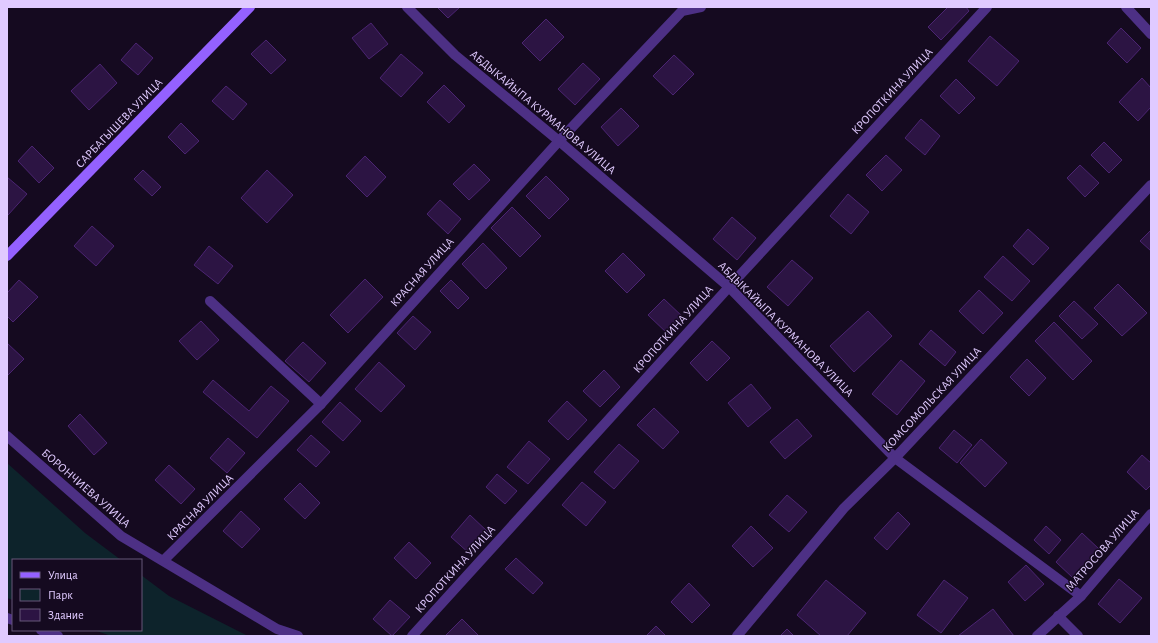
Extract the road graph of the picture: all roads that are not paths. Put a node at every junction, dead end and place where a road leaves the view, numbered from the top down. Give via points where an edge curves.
1 (250, 7) edge
2 (407, 7) edge
3 (701, 7) edge
4 (987, 7) edge
5 (1126, 7) edge
6 (1151, 34) edge
7 (559, 141) junction
8 (1151, 185) edge
9 (7, 256) edge
10 (729, 287) junction
11 (210, 301) dead end
12 (321, 404) junction
13 (7, 436) edge
14 (895, 458) junction
15 (1151, 514) edge
16 (164, 560) junction
17 (1081, 596) junction
18 (1058, 616) junction
19 (44, 631) edge
20 (58, 636) edge
21 (298, 636) edge
22 (412, 636) edge
23 (737, 636) edge
24 (1037, 636) edge
25 (1078, 636) edge

1 - 9 street, САРБАГЫШЕВА УЛИЦА
2 - 7 street, АБДЫКАЙЫПА КУРМАНОВА УЛИЦА via 455,55
3 - 7 street, КРАСНАЯ УЛИЦА via 682,11
4 - 10 street, КРОПОТКИНА УЛИЦА
5 - 6 street
7 - 10 street, АБДЫКАЙЫПА КУРМАНОВА УЛИЦА
7 - 12 street, КРАСНАЯ УЛИЦА
8 - 14 street, КОМСОМОЛЬСКАЯ УЛИЦА
10 - 14 street, АБДЫКАЙЫПА КУРМАНОВА УЛИЦА
10 - 22 street, КРОПОТКИНА УЛИЦА
11 - 12 street
12 - 16 street, КРАСНАЯ УЛИЦА
13 - 16 street, БОРОНЧИЕВА УЛИЦА via 121,536
14 - 17 street, АБДЫКАЙЫПА КУРМАНОВА УЛИЦА
14 - 23 street, КОМСОМОЛЬСКАЯ УЛИЦА via 844,508
15 - 17 street, МАТРОСОВА УЛИЦА
16 - 21 street, БОРОНЧИЕВА УЛИЦА via 277,629
17 - 18 street, МАТРОСОВА УЛИЦА
18 - 24 street, МАТРОСОВА УЛИЦА
18 - 25 street
19 - 20 street

